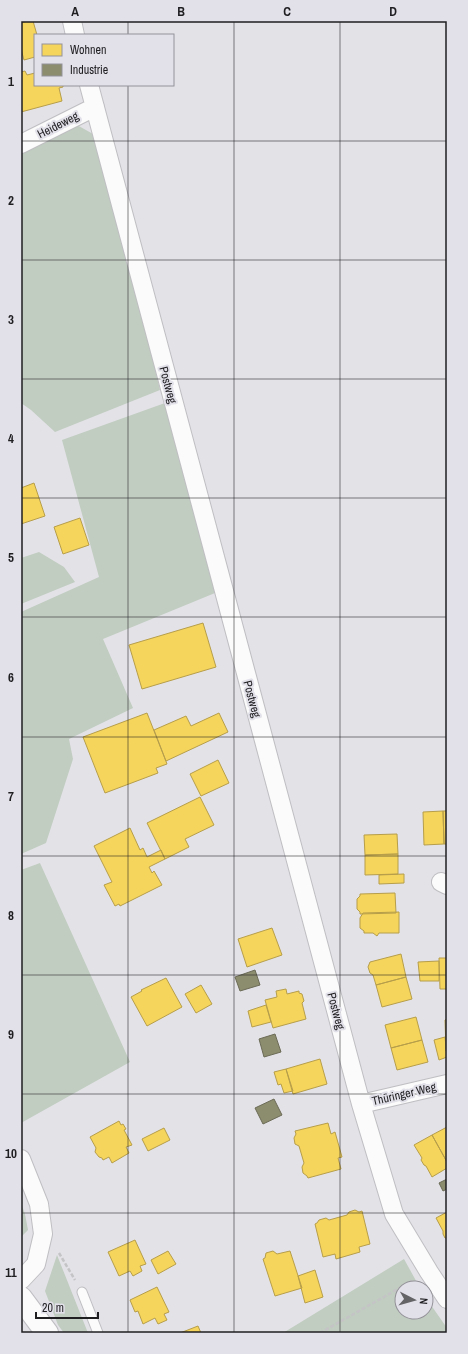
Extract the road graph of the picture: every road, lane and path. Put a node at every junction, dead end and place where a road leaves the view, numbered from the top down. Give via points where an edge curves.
1 (72, 21) edge
2 (75, 34) edge
3 (89, 86) edge
4 (95, 107) junction
5 (21, 144) edge
6 (447, 1084) edge
7 (361, 1104) junction
8 (21, 1159) edge
9 (44, 1234) junction
10 (429, 1272) junction
11 (21, 1280) edge
12 (82, 1292) joint
13 (21, 1298) edge
14 (447, 1299) edge
15 (47, 1333) edge
16 (98, 1333) edge
17 (320, 1333) edge

1 - 2 street
3 - 4 street, Postweg
4 - 5 street, Heideweg
4 - 7 street, Postweg
6 - 7 street, Thüringer Weg
7 - 10 street, Postweg via 394,1214
8 - 9 street via 39,1204
9 - 11 street via 36,1264
9 - 12 path via 57,1250
10 - 14 street, Postweg
10 - 17 path
12 - 16 lane
13 - 15 street

